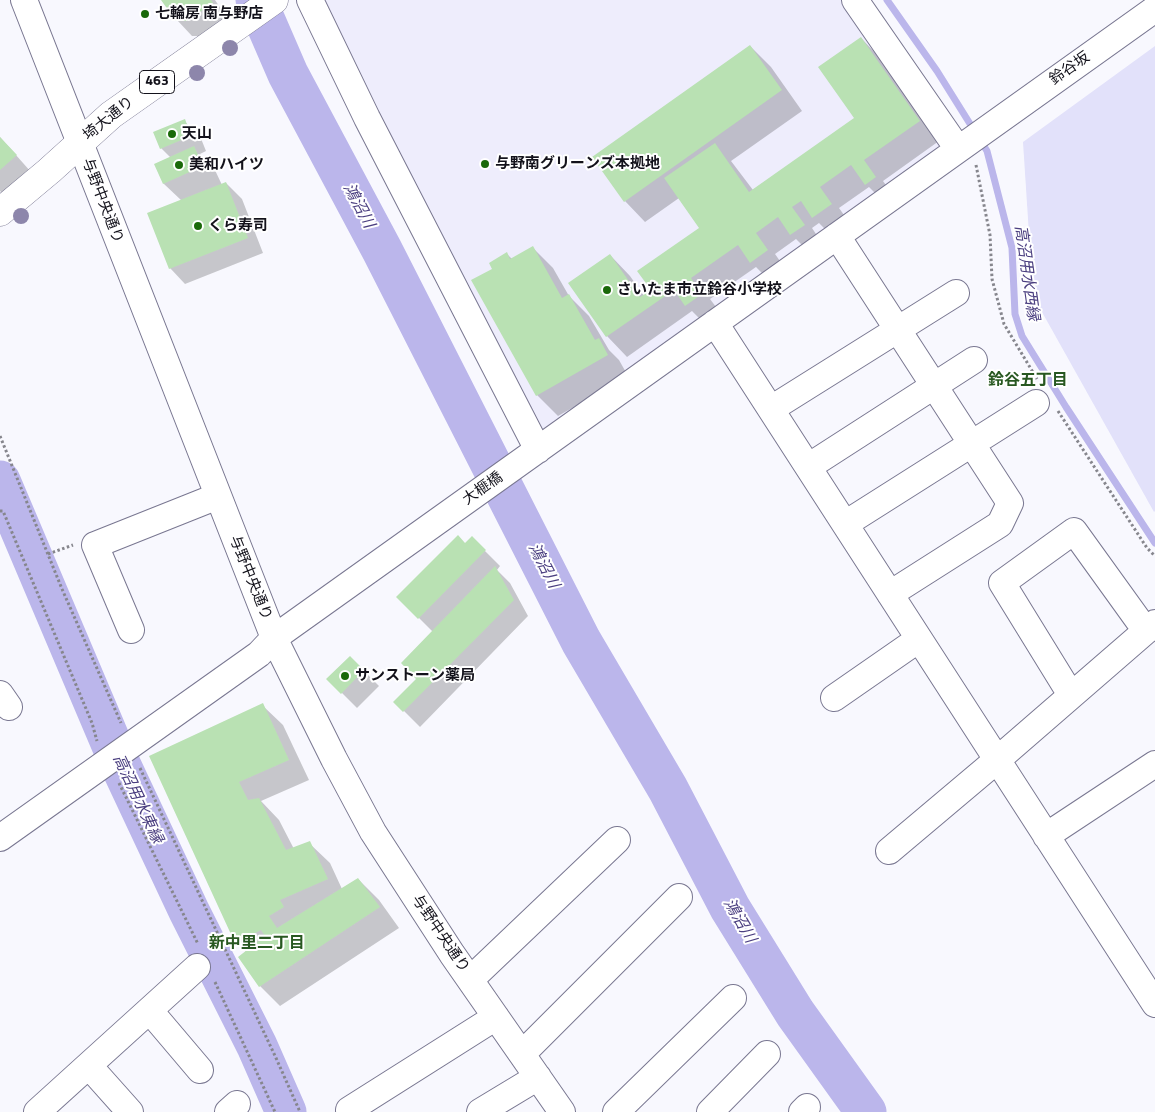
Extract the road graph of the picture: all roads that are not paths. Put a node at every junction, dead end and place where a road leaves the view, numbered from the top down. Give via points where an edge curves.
1 (24, 0) edge
2 (274, 0) edge
3 (310, 0) edge
4 (854, 0) edge
5 (1155, 9) edge
6 (969, 142) junction
7 (79, 143) junction
8 (0, 212) edge
9 (837, 236) junction
10 (956, 293) dead end
11 (716, 323) junction
12 (899, 330) junction
13 (974, 360) dead end
14 (934, 385) junction
15 (1042, 396) road end
16 (771, 409) junction
17 (972, 444) junction
18 (537, 451) junction
19 (808, 467) junction
20 (218, 496) junction
21 (845, 524) junction
22 (890, 594) junction
23 (1150, 627) edge
24 (131, 630) dead end
25 (274, 638) junction
26 (919, 639) junction
27 (1071, 695) junction
28 (834, 698) dead end
29 (997, 760) junction
30 (1155, 764) edge
31 (1046, 836) junction
32 (0, 838) edge
33 (617, 840) dead end
34 (889, 851) dead end
35 (679, 897) dead end
36 (204, 966) road end
37 (1148, 976) edge
38 (471, 980) junction
39 (733, 998) dead end
40 (1155, 1004) edge
41 (150, 1011) junction
42 (496, 1017) junction
43 (522, 1054) junction
44 (767, 1054) dead end
45 (89, 1066) junction
46 (200, 1070) dead end
47 (538, 1077) junction
48 (349, 1110) dead end
49 (37, 1112) edge
50 (130, 1112) edge
51 (480, 1112) edge
52 (562, 1112) edge
53 (616, 1112) edge
54 (710, 1112) edge

1 - 7 street, 与野中央通り
2 - 7 highway, 埼大通り / 463 via 111,115
3 - 18 street
4 - 6 street
5 - 6 street, 鈴谷坂
6 - 9 street, 鈴谷坂
7 - 8 highway, 埼大通り / 463
7 - 20 street, 与野中央通り
9 - 11 street, 鈴谷坂
9 - 12 street
10 - 12 street
11 - 16 street
11 - 18 street, 大榧橋
12 - 14 street
12 - 16 street
13 - 14 street
14 - 17 street
14 - 19 street
15 - 17 street
16 - 19 street
17 - 21 street
17 - 22 street via 1010,503 1000,524
18 - 25 street, 大榧橋
19 - 21 street
20 - 24 street via 95,544
20 - 25 street, 与野中央通り
21 - 22 street
22 - 26 street
23 - 27 street
23 - 27 street via 1074,531 1002,584
25 - 32 street, 大榧橋 via 259,654
25 - 38 street, 与野中央通り via 372,832
26 - 28 street
26 - 29 street
27 - 29 street
29 - 31 street
29 - 34 street
30 - 31 street
31 - 37 street
33 - 38 street
35 - 43 street
36 - 41 street
37 - 40 street
38 - 42 street, 与野中央通り
39 - 53 street
41 - 45 street
41 - 46 street
42 - 43 street, 与野中央通り
42 - 48 street
43 - 47 street, 与野中央通り
44 - 54 street
45 - 49 street
45 - 50 street
47 - 51 street
47 - 52 street, 与野中央通り

